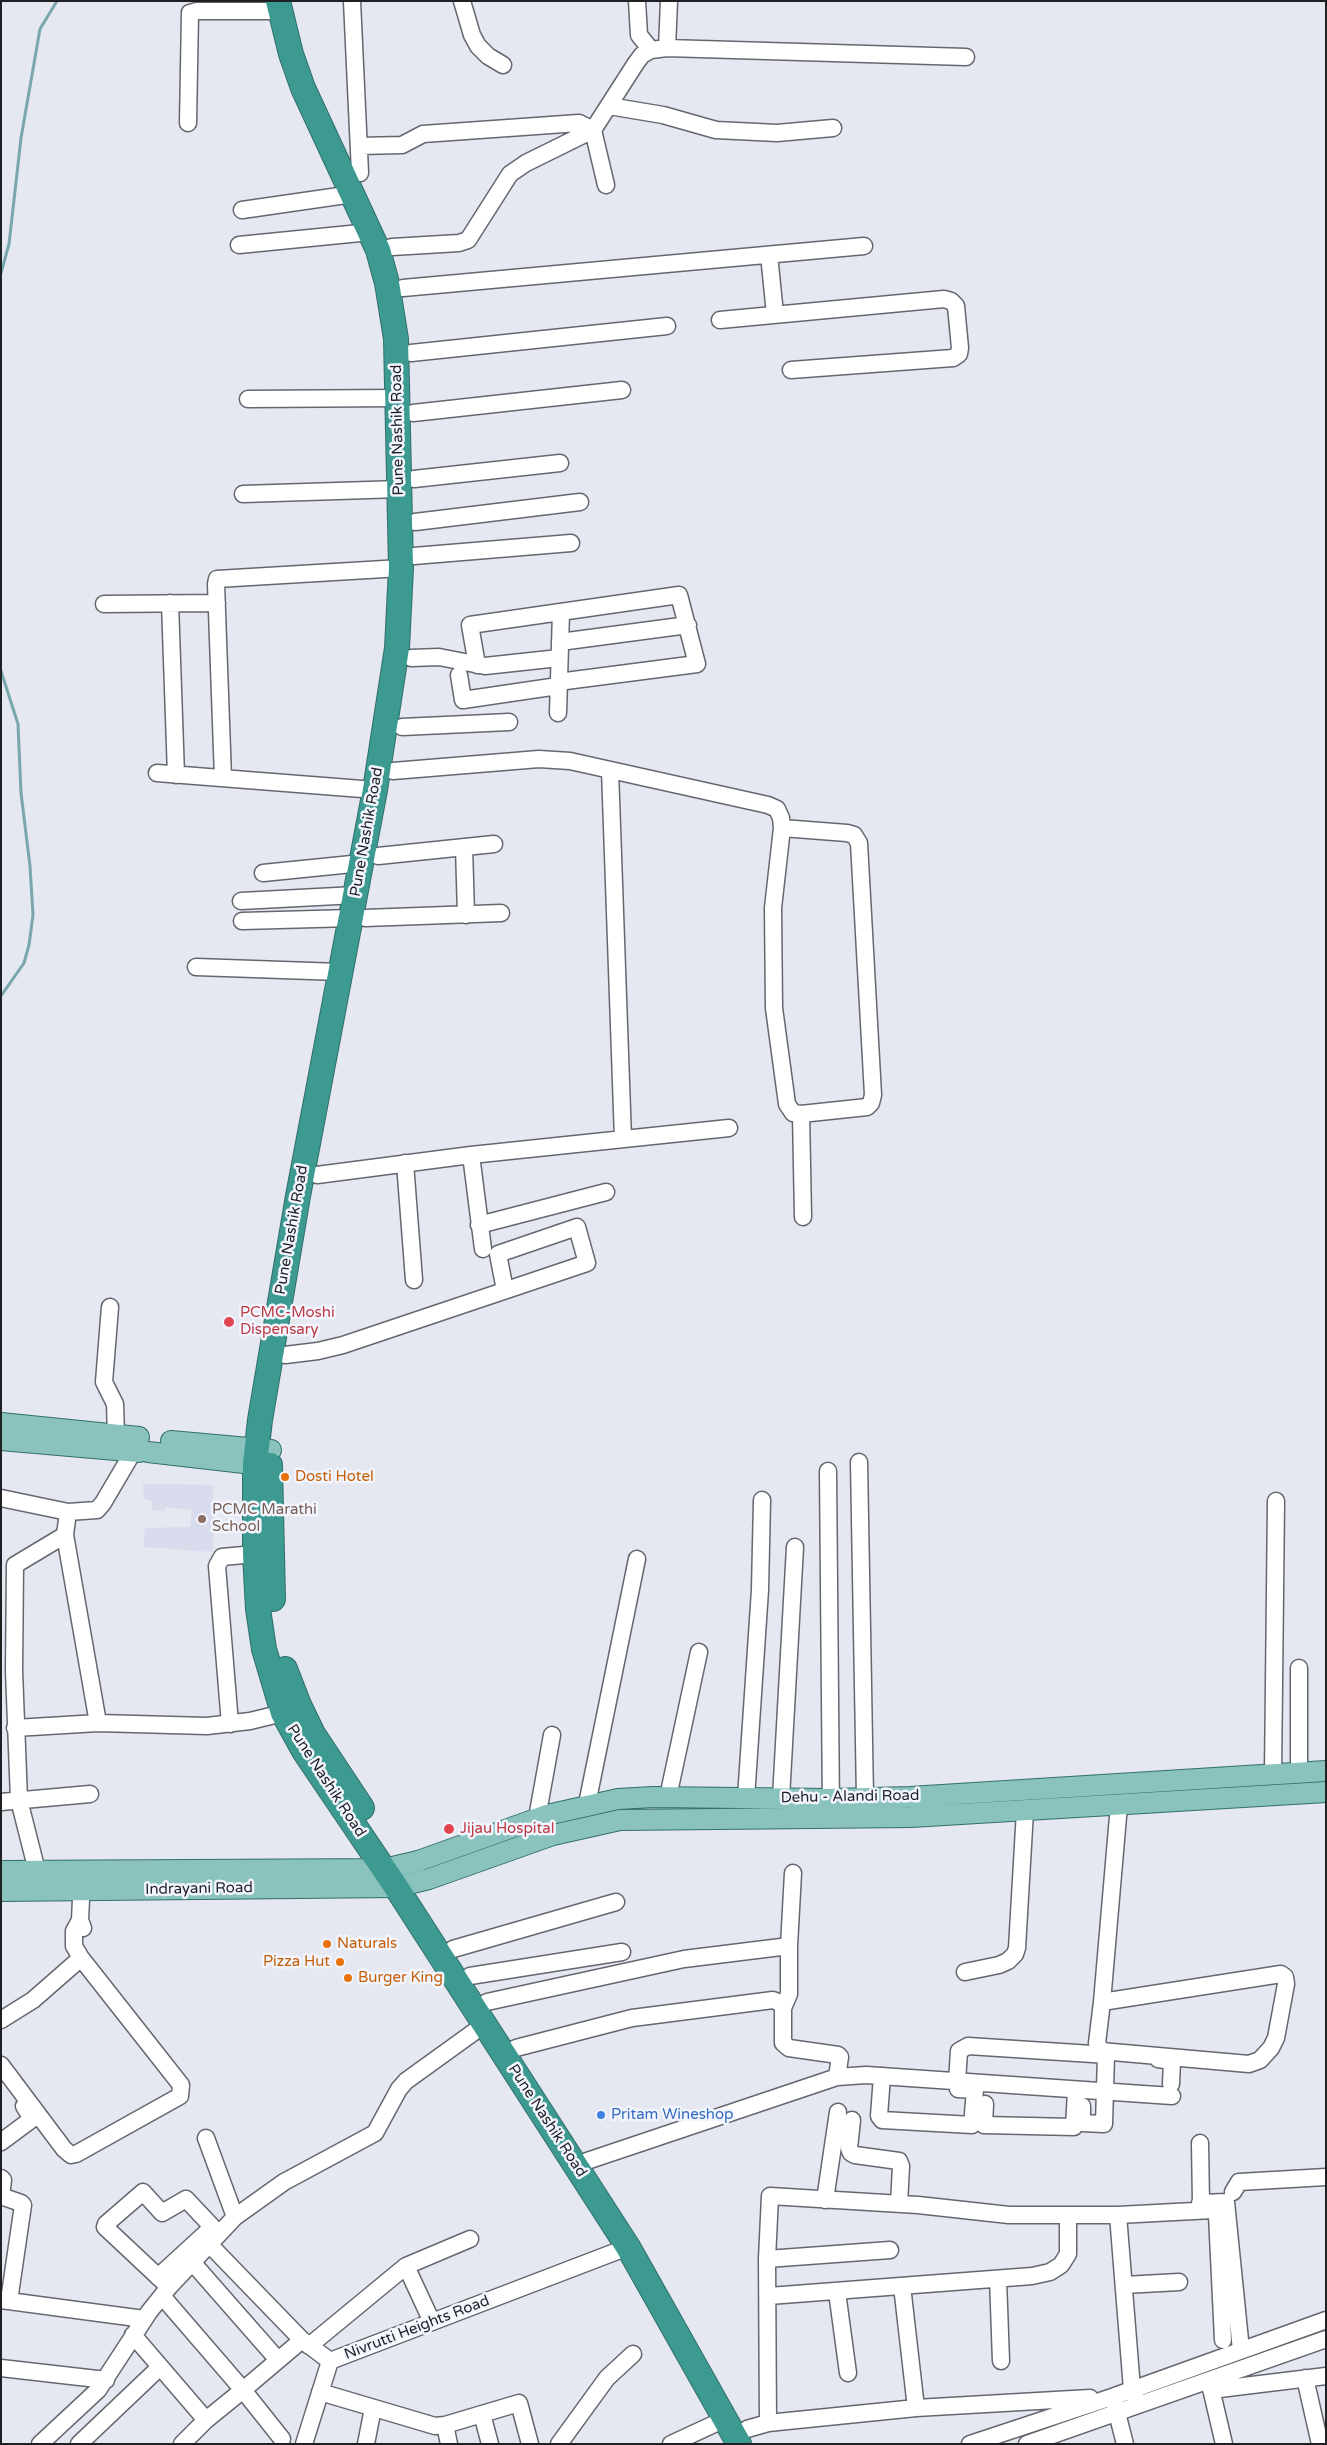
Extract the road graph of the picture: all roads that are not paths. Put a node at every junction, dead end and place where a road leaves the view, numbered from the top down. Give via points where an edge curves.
1 (352, 1) edge
2 (462, 1) edge
3 (637, 1) edge
4 (669, 1) edge
5 (283, 4) edge
6 (667, 48) junction
7 (650, 50) junction
8 (966, 57) dead end
9 (503, 65) dead end
10 (609, 106) junction
11 (188, 123) dead end
12 (833, 128) dead end
13 (593, 130) junction
14 (359, 146) junction
15 (356, 184) junction
16 (606, 185) dead end
17 (242, 210) dead end
18 (380, 243) junction
19 (239, 245) dead end
20 (864, 246) dead end
21 (769, 255) junction
22 (403, 288) junction
23 (775, 314) junction
24 (720, 320) dead end
25 (667, 326) dead end
26 (411, 353) junction
27 (791, 370) dead end
28 (622, 390) dead end
29 (248, 399) dead end
30 (405, 405) junction
31 (560, 463) dead end
32 (407, 484) junction
33 (243, 494) dead end
34 (580, 502) dead end
35 (415, 522) junction
36 (572, 543) dead end
37 (408, 562) junction
38 (170, 603) junction
39 (217, 603) junction
40 (104, 604) dead end
41 (561, 612) junction
42 (688, 625) junction
43 (560, 650) junction
44 (411, 658) junction
45 (477, 665) junction
46 (458, 675) dead end
47 (558, 684) junction
48 (558, 713) dead end
49 (509, 722) dead end
50 (402, 727) junction
51 (610, 770) junction
52 (393, 771) junction
53 (157, 773) dead end
54 (176, 775) junction
55 (222, 778) junction
56 (375, 790) junction
57 (782, 828) junction
58 (494, 844) dead end
59 (464, 847) junction
60 (370, 859) junction
61 (263, 873) dead end
62 (356, 895) junction
63 (241, 901) dead end
64 (501, 914) dead end
65 (466, 915) junction
66 (358, 918) junction
67 (242, 921) dead end
68 (196, 967) dead end
69 (340, 972) junction
70 (801, 1114) junction
71 (729, 1128) dead end
72 (623, 1139) junction
73 (471, 1155) junction
74 (405, 1163) junction
75 (317, 1175) junction
76 (606, 1192) dead end
77 (803, 1217) dead end
78 (479, 1225) junction
79 (483, 1249) dead end
80 (414, 1280) dead end
81 (505, 1290) junction
82 (110, 1307) dead end
83 (285, 1355) junction
84 (1, 1423) edge
85 (116, 1435) junction
86 (1, 1440) edge
87 (142, 1447) junction
88 (263, 1457) junction
89 (859, 1462) dead end
90 (828, 1471) dead end
91 (1, 1498) edge
92 (762, 1500) dead end
93 (1276, 1501) dead end
94 (68, 1512) junction
95 (65, 1535) junction
96 (795, 1547) dead end
97 (255, 1554) junction
98 (637, 1559) dead end
99 (8, 1568) edge
100 (699, 1652) dead end
101 (1299, 1668) dead end
102 (283, 1713) junction
103 (98, 1723) junction
104 (230, 1724) junction
105 (15, 1728) junction
106 (552, 1735) dead end
107 (1326, 1771) edge
108 (1299, 1773) junction
109 (1273, 1774) junction
110 (1326, 1792) edge
111 (90, 1794) dead end
112 (668, 1797) junction
113 (746, 1798) junction
114 (781, 1798) junction
115 (865, 1798) junction
116 (19, 1800) junction
117 (1, 1802) edge
118 (587, 1804) junction
119 (1119, 1805) junction
120 (831, 1809) junction
121 (1025, 1811) junction
122 (537, 1818) junction
123 (37, 1870) junction
124 (82, 1870) junction
125 (1, 1871) edge
126 (793, 1873) dead end
127 (398, 1876) junction
128 (81, 1890) junction
129 (1, 1891) edge
130 (616, 1902) dead end
131 (789, 1946) junction
132 (453, 1950) junction
133 (622, 1952) dead end
134 (79, 1954) junction
135 (965, 1972) dead end
136 (470, 1976) junction
137 (1102, 2002) junction
138 (783, 2008) junction
139 (486, 2013) junction
140 (1, 2020) edge
141 (516, 2048) junction
142 (1106, 2055) junction
143 (1, 2065) edge
144 (1, 2077) edge
145 (837, 2077) junction
146 (881, 2082) junction
147 (956, 2082) junction
148 (985, 2084) junction
149 (1079, 2091) junction
150 (1105, 2092) junction
151 (206, 2138) dead end
152 (1, 2142) edge
153 (1200, 2143) dead end
154 (587, 2161) junction
155 (1326, 2177) edge
156 (1, 2178) edge
157 (1233, 2192) dead end
158 (1, 2196) edge
159 (825, 2200) junction
160 (899, 2204) junction
161 (1118, 2214) junction
162 (1068, 2215) junction
163 (234, 2217) junction
164 (213, 2235) junction
165 (470, 2239) dead end
166 (628, 2248) junction
167 (890, 2250) dead end
168 (767, 2259) junction
169 (192, 2262) junction
170 (406, 2266) junction
171 (7, 2275) edge
172 (998, 2279) junction
173 (1179, 2282) dead end
174 (1124, 2285) junction
175 (902, 2286) junction
176 (163, 2287) junction
177 (836, 2292) junction
178 (769, 2296) junction
179 (5, 2300) edge
180 (144, 2319) junction
181 (1326, 2320) edge
182 (432, 2322) junction
183 (133, 2335) junction
184 (1326, 2339) edge
185 (1223, 2340) dead end
186 (306, 2343) junction
187 (1258, 2344) junction
188 (1241, 2350) junction
189 (633, 2354) dead end
190 (1264, 2359) junction
191 (278, 2360) junction
192 (330, 2361) junction
193 (1001, 2361) dead end
194 (160, 2367) junction
195 (1, 2368) edge
196 (848, 2373) dead end
197 (1326, 2376) edge
198 (1208, 2377) junction
199 (1304, 2378) junction
200 (106, 2380) junction
201 (1132, 2389) junction
202 (242, 2390) junction
203 (320, 2392) junction
204 (1112, 2397) junction
205 (1138, 2406) junction
206 (373, 2408) junction
207 (916, 2408) junction
208 (1118, 2413) junction
209 (482, 2414) junction
210 (725, 2419) junction
211 (206, 2420) junction
212 (445, 2425) junction
213 (752, 2435) edge
214 (282, 2439) dead end
215 (40, 2444) edge
216 (80, 2444) edge
217 (182, 2444) edge
218 (304, 2444) edge
219 (366, 2444) edge
220 (449, 2444) edge
221 (490, 2444) edge
222 (530, 2444) edge
223 (559, 2444) edge
224 (671, 2444) edge
225 (970, 2444) edge
226 (1027, 2444) edge
227 (1125, 2444) edge
228 (1224, 2444) edge
229 (1320, 2444) edge

1 - 14 street
2 - 9 street via 478,46
3 - 7 street via 639,35
4 - 6 street
5 - 11 street via 190,13
5 - 15 highway, Pune Nashik Road via 291,54 303,88
6 - 7 street
6 - 8 street
7 - 10 street via 636,63
10 - 12 street via 664,115 716,130 777,133
10 - 13 street
13 - 14 street via 579,123 566,123 423,134 402,145
13 - 16 street
13 - 18 street via 510,174 468,240
14 - 15 street
15 - 17 street
15 - 18 highway, Pune Nashik Road
18 - 19 street
18 - 22 highway, Pune Nashik Road
18 - 30 highway, Pune Nashik Road
20 - 21 street
21 - 22 street
21 - 23 street
22 - 26 highway, Pune Nashik Road
23 - 24 street
23 - 27 street via 944,299 956,306 960,348 959,354 953,358
25 - 26 street
26 - 30 highway, Pune Nashik Road
28 - 30 street
29 - 30 street
30 - 32 highway, Pune Nashik Road
31 - 32 street
32 - 33 street
32 - 35 highway, Pune Nashik Road
32 - 37 highway, Pune Nashik Road
34 - 35 street
35 - 37 highway, Pune Nashik Road
36 - 37 street
37 - 39 street via 222,577 216,584
37 - 44 highway, Pune Nashik Road
37 - 56 highway, Pune Nashik Road
38 - 39 street
38 - 40 street
38 - 54 street
39 - 55 street
41 - 42 street via 680,595
41 - 43 street
41 - 45 street via 470,624
42 - 43 street
42 - 47 street via 697,664
43 - 45 street
43 - 47 street
44 - 45 street via 439,657
44 - 50 highway, Pune Nashik Road
46 - 47 street via 462,700
47 - 48 street
49 - 50 street
50 - 52 highway, Pune Nashik Road
51 - 52 street via 570,761 539,760
51 - 57 street via 768,804 777,809
51 - 72 street
52 - 60 highway, Pune Nashik Road
53 - 54 street
54 - 55 street
55 - 56 street
56 - 60 highway, Pune Nashik Road
57 - 70 street via 773,908 774,1008 787,1104 793,1112
57 - 70 street via 854,834 859,843 873,1096 871,1103 861,1108
58 - 59 street
59 - 60 street
59 - 65 street
60 - 61 street
60 - 62 highway, Pune Nashik Road
60 - 66 highway, Pune Nashik Road
62 - 63 street
62 - 66 highway, Pune Nashik Road
64 - 65 street
65 - 66 street
66 - 67 street
66 - 69 highway, Pune Nashik Road
66 - 75 highway, Pune Nashik Road
68 - 69 street
69 - 88 highway, Pune Nashik Road via 276,1314
70 - 77 street
71 - 72 street
72 - 73 street
73 - 74 street
73 - 78 street
74 - 75 street
74 - 80 street
75 - 83 highway, Pune Nashik Road
76 - 78 street
78 - 79 street
81 - 81 street via 587,1263 577,1227 498,1254
81 - 83 street via 343,1345
82 - 85 street via 104,1382 115,1404
83 - 88 highway, Pune Nashik Road
84 - 85 main road
85 - 87 main road
86 - 87 main road
87 - 88 main road
87 - 94 street via 97,1510
88 - 97 highway, Pune Nashik Road
88 - 127 highway, Pune Nashik Road via 273,1607 288,1678 313,1734
89 - 115 street
90 - 120 street
91 - 94 street
92 - 113 street via 760,1590
93 - 109 street
94 - 95 street
95 - 99 street
95 - 103 street
96 - 114 street
97 - 102 highway, Pune Nashik Road via 264,1649
97 - 104 street via 222,1557 217,1566
98 - 118 street
99 - 105 street
100 - 112 street
101 - 108 street
102 - 104 street
102 - 127 highway, Pune Nashik Road via 304,1751
103 - 104 street
103 - 105 street
105 - 116 street
106 - 122 street
107 - 108 main road, Dehu - Alandi Road
108 - 109 main road, Dehu - Alandi Road
109 - 115 main road, Dehu - Alandi Road
110 - 119 main road, Dehu - Alandi Road
111 - 116 street
112 - 113 main road, Dehu - Alandi Road
112 - 118 main road, Dehu - Alandi Road
113 - 114 main road, Dehu - Alandi Road
114 - 120 main road, Dehu - Alandi Road
115 - 120 main road, Dehu - Alandi Road
116 - 117 street
116 - 123 street
118 - 122 main road, Dehu - Alandi Road
119 - 121 main road, Dehu - Alandi Road
119 - 137 street
120 - 121 main road, Dehu - Alandi Road via 911,1817
120 - 127 main road, Dehu - Alandi Road via 620,1820 587,1825
121 - 135 street via 1015,1954 998,1965
122 - 127 main road, Dehu - Alandi Road via 418,1862
123 - 124 main road, Indrayani Road
123 - 125 main road, Indrayani Road
124 - 127 main road, Indrayani Road
124 - 128 street
126 - 131 street
127 - 128 main road, Indrayani Road
127 - 132 highway, Pune Nashik Road
127 - 139 highway, Pune Nashik Road
128 - 129 main road, Indrayani Road
128 - 134 street via 80,1920 84,1931
130 - 132 street
131 - 138 street via 789,1994
131 - 139 street via 684,1959
132 - 136 highway, Pune Nashik Road
133 - 136 street
134 - 140 street via 33,2000
134 - 143 street via 181,2085 180,2096 71,2154
136 - 139 highway, Pune Nashik Road
137 - 137 street via 1097,2043 1101,2051 1249,2064 1260,2060 1276,2038 1286,1984 1281,1974
138 - 141 street via 774,2000 632,2018
138 - 145 street via 784,2043 789,2048 840,2057
139 - 141 highway, Pune Nashik Road
139 - 163 street via 399,2089 375,2134 284,2182
139 - 166 highway, Pune Nashik Road
141 - 154 highway, Pune Nashik Road
142 - 147 street via 968,2046 959,2051
142 - 150 street
142 - 150 street via 1170,2060 1172,2063 1171,2090
144 - 152 street via 32,2118
145 - 146 street
145 - 154 street
146 - 146 street via 975,2090 974,2123 882,2120 879,2116
146 - 147 street
147 - 148 street
148 - 149 street
148 - 149 street via 984,2125 1074,2128
149 - 150 street
149 - 150 street via 1082,2123 1104,2124
151 - 163 street
153 - 188 street via 1200,2203 1226,2202
154 - 213 highway, Pune Nashik Road
155 - 157 street via 1239,2182
156 - 158 street
158 - 171 street via 22,2204
159 - 160 street
159 - 160 street via 845,2116 850,2153 899,2161
159 - 168 street via 770,2196
160 - 162 street via 982,2213
161 - 162 street
161 - 174 street
161 - 185 street via 1213,2210 1217,2215
162 - 172 street via 1068,2254 1061,2265 1050,2272
163 - 164 street
164 - 169 street
164 - 176 street
164 - 176 street, Nivrutti Heights Road via 186,2198 162,2214 143,2192 106,2224
164 - 186 street, Nivrutti Heights Road
165 - 170 street
166 - 182 street, Nivrutti Heights Road
166 - 210 highway, Pune Nashik Road
167 - 168 street
168 - 178 street
169 - 176 street
169 - 191 street
170 - 182 street
170 - 186 street
171 - 179 street
172 - 175 street
172 - 193 street
173 - 174 street
174 - 201 street
175 - 177 street
175 - 207 street
176 - 180 street
176 - 202 street
177 - 178 street
177 - 196 street
178 - 213 street
179 - 180 street
180 - 183 street
181 - 187 street
182 - 192 street, Nivrutti Heights Road
183 - 194 street
183 - 200 street
184 - 190 street
186 - 191 street
186 - 192 street, Nivrutti Heights Road
187 - 188 street
187 - 190 street
188 - 198 street
189 - 223 street via 607,2378
190 - 198 street
191 - 202 street
192 - 203 street
194 - 211 street
194 - 216 street
195 - 200 street
197 - 199 street
198 - 199 street
198 - 201 street
198 - 205 street
198 - 228 street
199 - 229 street
200 - 215 street
201 - 204 street
201 - 205 street
202 - 211 street
202 - 214 street
203 - 206 street
203 - 218 street
204 - 207 street
204 - 208 street
204 - 225 street
205 - 208 street
206 - 212 street via 427,2424
206 - 219 street
207 - 213 street
208 - 226 street
208 - 227 street
209 - 212 street
209 - 221 street
209 - 222 street via 519,2402
210 - 213 highway, Pune Nashik Road
210 - 224 street
211 - 217 street
212 - 220 street

